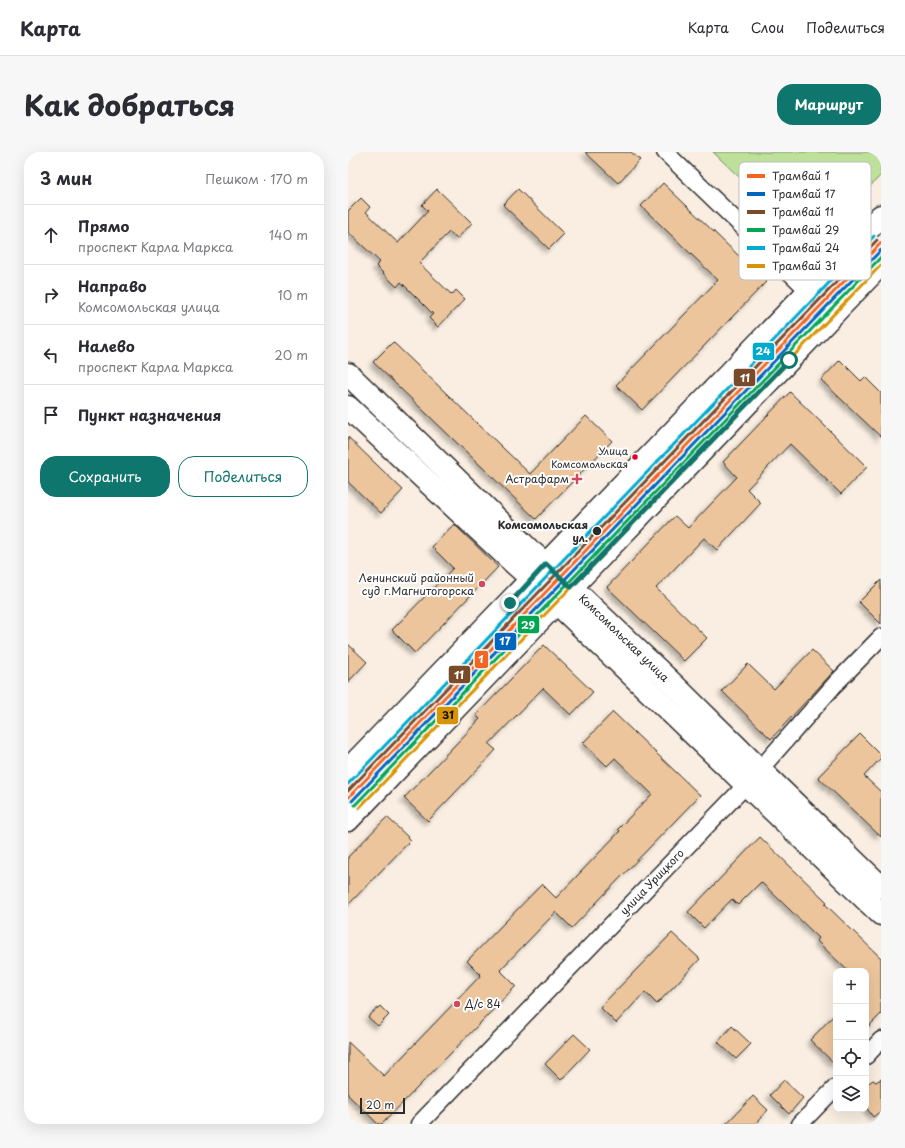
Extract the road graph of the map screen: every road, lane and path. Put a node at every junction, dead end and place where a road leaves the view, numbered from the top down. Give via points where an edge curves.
1 (665, 152) edge
2 (881, 216) edge
3 (739, 223) edge
4 (871, 226) edge
5 (881, 264) edge
6 (871, 274) edge
7 (798, 280) edge
8 (820, 280) edge
9 (866, 280) edge
10 (809, 291) junction
11 (348, 374) edge
12 (348, 407) edge
13 (540, 572) junction
14 (564, 595) junction
15 (881, 637) edge
16 (348, 770) edge
17 (753, 777) junction
18 (348, 820) edge
19 (881, 887) edge
20 (881, 914) edge
21 (881, 1040) edge
22 (869, 1053) edge
23 (833, 1090) edge
24 (419, 1124) edge
25 (800, 1124) edge

1 - 3 street
2 - 4 main road
5 - 6 main road
7 - 10 street
8 - 10 main road
9 - 14 main road
10 - 13 main road
11 - 13 main road, Комсомольская улица via 529,550
12 - 13 main road, Комсомольская улица via 515,564
13 - 14 main road, Комсомольская улица
13 - 16 main road
14 - 17 main road, Комсомольская улица
14 - 18 main road
15 - 17 street, улица Урицкого via 837,682
17 - 19 main road, Комсомольская улица
17 - 20 main road, Комсомольская улица
17 - 24 street, улица Урицкого
21 - 22 street
23 - 25 street

